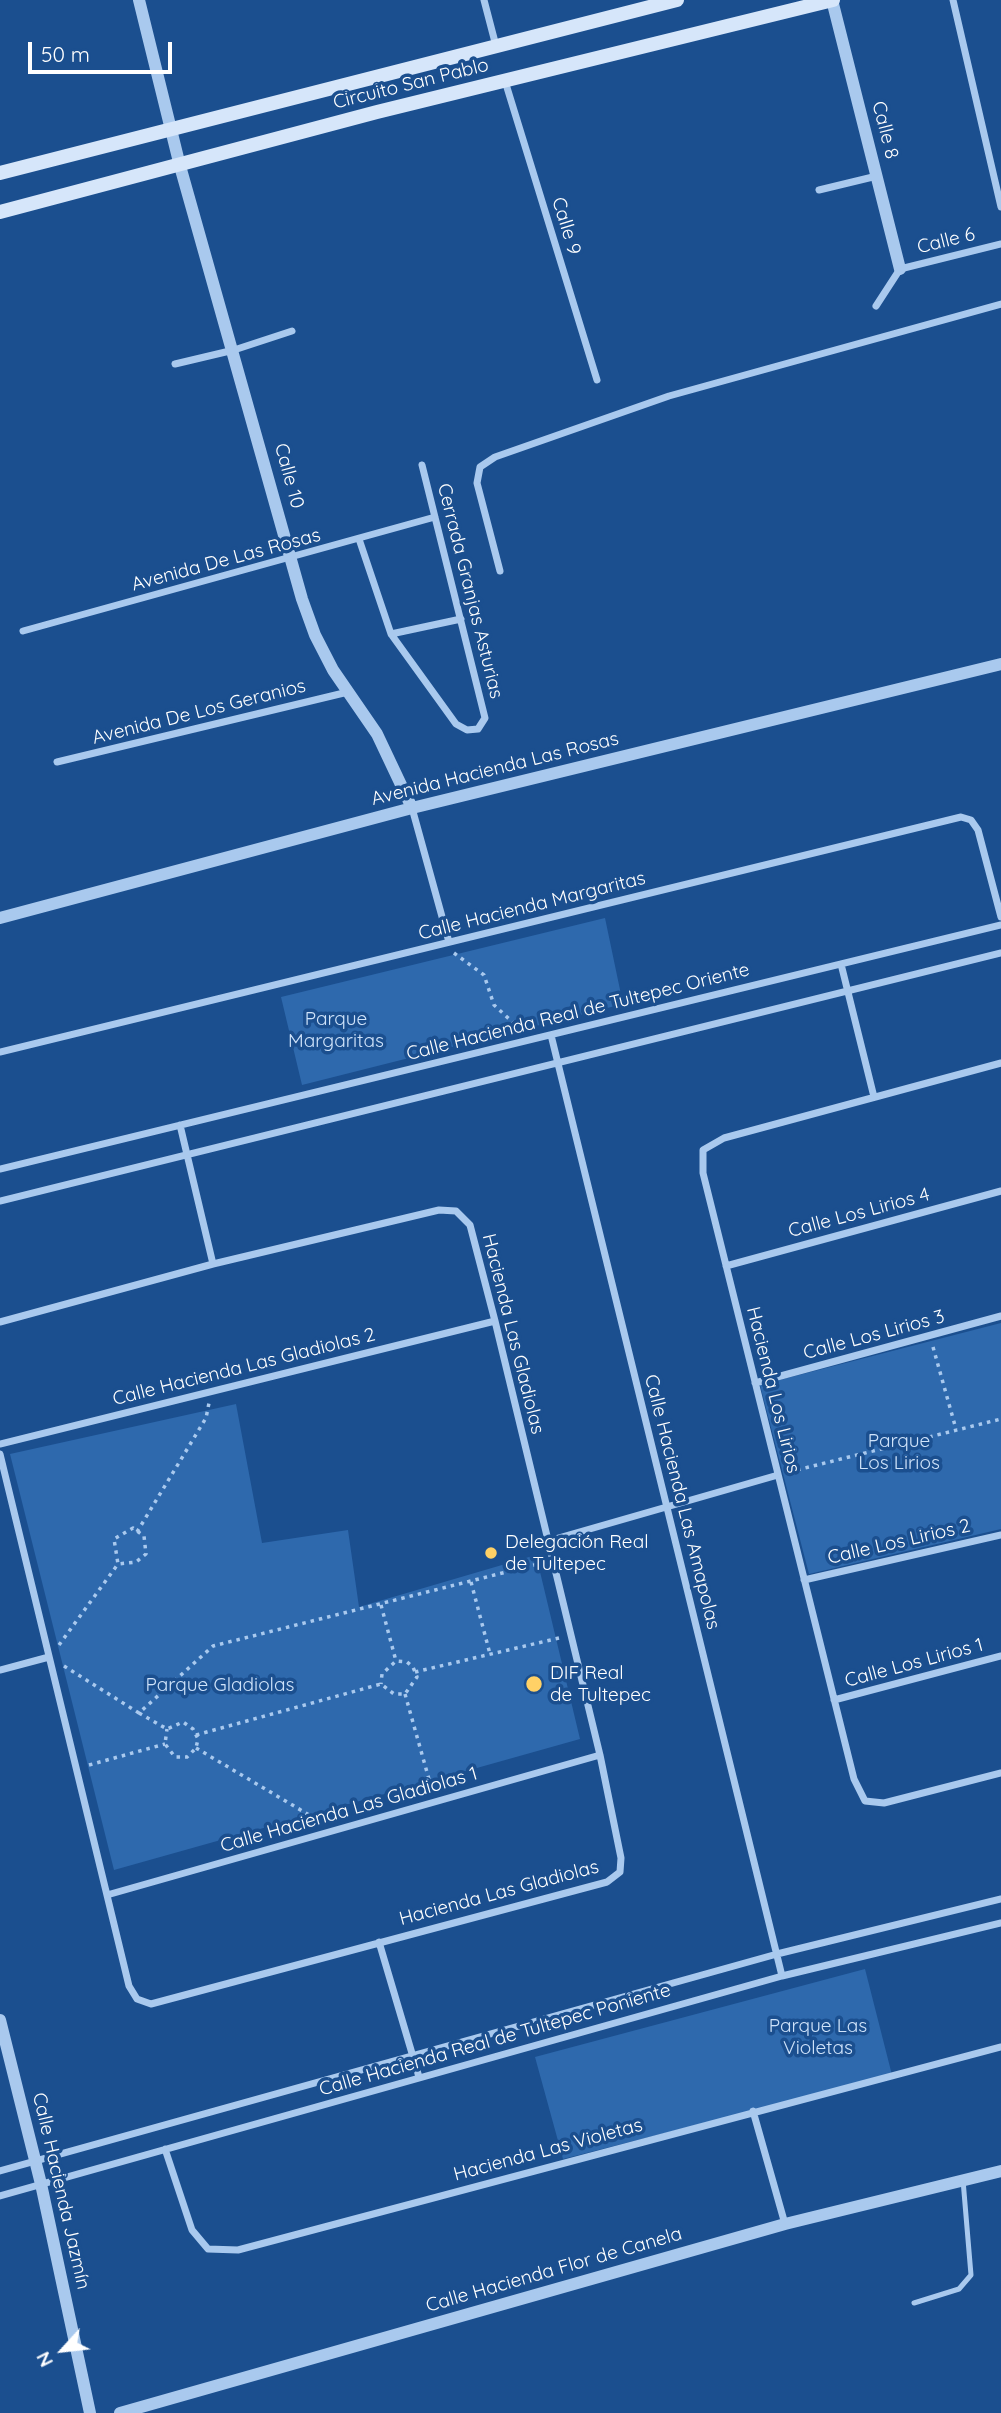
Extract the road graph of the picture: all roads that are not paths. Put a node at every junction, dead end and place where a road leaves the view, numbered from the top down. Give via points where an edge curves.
1 (139, 0) edge
2 (484, 0) edge
3 (677, 0) edge
4 (832, 0) edge
5 (953, 0) edge
6 (496, 46) junction
7 (505, 81) junction
8 (172, 129) junction
9 (180, 166) junction
10 (0, 173) edge
11 (877, 176) junction
12 (819, 190) dead end
13 (1001, 208) edge
14 (0, 212) edge
15 (1001, 244) edge
16 (900, 269) junction
17 (1001, 304) edge
18 (876, 306) dead end
19 (292, 331) dead end
20 (234, 350) junction
21 (175, 364) dead end
22 (597, 380) dead end
23 (422, 465) dead end
24 (435, 517) junction
25 (359, 539) junction
26 (290, 559) junction
27 (500, 571) dead end
28 (461, 619) junction
29 (23, 631) dead end
30 (391, 634) junction
31 (1001, 664) edge
32 (349, 692) junction
33 (57, 762) dead end
34 (412, 808) junction
35 (1001, 917) edge
36 (0, 918) edge
37 (1001, 925) edge
38 (449, 942) junction
39 (1001, 953) edge
40 (841, 964) junction
41 (848, 991) junction
42 (551, 1035) junction
43 (0, 1052) edge
44 (558, 1062) junction
45 (1001, 1063) edge
46 (874, 1097) junction
47 (180, 1125) junction
48 (187, 1154) junction
49 (0, 1170) edge
50 (1001, 1191) edge
51 (0, 1200) edge
52 (213, 1264) junction
53 (726, 1266) junction
54 (1001, 1316) edge
55 (495, 1321) junction
56 (0, 1322) edge
57 (755, 1383) junction
58 (0, 1444) edge
59 (0, 1454) edge
60 (778, 1475) junction
61 (666, 1506) junction
62 (1001, 1535) edge
63 (548, 1541) junction
64 (804, 1580) junction
65 (1001, 1656) edge
66 (50, 1657) junction
67 (0, 1670) edge
68 (834, 1700) junction
69 (600, 1755) junction
70 (1001, 1773) edge
71 (107, 1895) junction
72 (1001, 1899) edge
73 (1001, 1923) edge
74 (379, 1942) junction
75 (776, 1954) junction
76 (782, 1976) junction
77 (0, 2020) edge
78 (1001, 2047) edge
79 (412, 2055) junction
80 (419, 2077) junction
81 (753, 2111) junction
82 (166, 2150) junction
83 (36, 2162) junction
84 (0, 2171) edge
85 (1001, 2171) edge
86 (963, 2180) junction
87 (41, 2184) junction
88 (0, 2196) edge
89 (785, 2224) junction
90 (914, 2303) dead end
91 (90, 2413) edge
92 (120, 2413) edge

1 - 8 street, Calle 10
2 - 6 street
3 - 6 main road, Circuito San Pablo
4 - 7 main road, Circuito San Pablo
4 - 11 street, Calle 8
5 - 13 street
6 - 8 main road, Circuito San Pablo
7 - 9 main road, Circuito San Pablo
7 - 22 street, Calle 9
8 - 9 street, Calle 10
8 - 10 main road, Circuito San Pablo
9 - 14 main road, Circuito San Pablo
9 - 20 street, Calle 10
11 - 12 street
11 - 16 street, Calle 8
15 - 16 street, Calle 6
16 - 18 street
17 - 27 street via 669,396 495,457 480,467 477,483
19 - 20 street
20 - 21 street
20 - 26 street, Calle 10
23 - 24 street, Cerrada Granjas Asturias
24 - 25 street, Avenida De Las Rosas
24 - 28 street, Cerrada Granjas Asturias
25 - 26 street, Avenida De Las Rosas
25 - 30 street
26 - 29 street, Avenida De Las Rosas
26 - 32 street, Calle 10 via 315,635
28 - 30 street
28 - 30 street, Cerrada Granjas Asturias via 485,718 483,724 467,730 456,724
31 - 34 street, Avenida Hacienda Las Rosas
32 - 33 street, Avenida De Los Geranios
32 - 34 street, Calle 10 via 377,733
34 - 36 street, Avenida Hacienda Las Rosas
34 - 38 street, Calle 10
35 - 38 street, Calle Hacienda Margaritas via 978,830 971,820 961,817
37 - 40 street, Calle Hacienda Real de Tultepec Oriente
38 - 43 street, Calle Hacienda Margaritas
39 - 41 street
40 - 41 street
40 - 42 street, Calle Hacienda Real de Tultepec Oriente
41 - 44 street
41 - 46 street
42 - 44 street, Calle Hacienda Las Amapolas
42 - 47 street, Calle Hacienda Real de Tultepec Oriente
44 - 48 street
44 - 61 street, Calle Hacienda Las Amapolas
45 - 46 street, Hacienda Los Lirios
46 - 53 street, Hacienda Los Lirios via 724,1138 703,1150 703,1173
47 - 48 street
47 - 49 street, Calle Hacienda Real de Tultepec Oriente
48 - 51 street
48 - 52 street
50 - 53 street, Calle Los Lirios 4
52 - 55 street, Hacienda Las Gladiolas via 439,1210 456,1211 470,1225
52 - 56 street, Hacienda Las Gladiolas
53 - 57 street, Hacienda Los Lirios
54 - 57 street, Calle Los Lirios 3
55 - 58 street, Calle Hacienda Las Gladiolas 2
55 - 63 street, Hacienda Las Gladiolas
57 - 60 street, Hacienda Los Lirios
59 - 66 street, Hacienda Las Gladiolas
60 - 61 street
60 - 64 street, Hacienda Los Lirios
61 - 63 street
61 - 75 street, Calle Hacienda Las Amapolas
62 - 64 street, Calle Los Lirios 2
63 - 69 street, Hacienda Las Gladiolas
64 - 68 street, Hacienda Los Lirios
65 - 68 street, Calle Los Lirios 1
66 - 67 street
66 - 71 street, Hacienda Las Gladiolas
68 - 70 street, Hacienda Los Lirios via 854,1779 865,1801 884,1803
69 - 71 street, Calle Hacienda Las Gladiolas 1
69 - 74 street, Hacienda Las Gladiolas via 620,1872 607,1882
71 - 74 street, Hacienda Las Gladiolas via 129,1986 136,1998 152,2004
72 - 75 street, Calle Hacienda Real de Tultepec Poniente
73 - 76 street, Calle Hacienda Real de Tultepec Poniente
74 - 79 street
75 - 76 street, Calle Hacienda Las Amapolas
75 - 79 street, Calle Hacienda Real de Tultepec Poniente
76 - 80 street, Calle Hacienda Real de Tultepec Poniente
77 - 83 street, Calle Hacienda Jazmín
78 - 81 street, Hacienda Las Violetas
79 - 80 street
79 - 83 street, Calle Hacienda Real de Tultepec Poniente
80 - 82 street, Calle Hacienda Real de Tultepec Poniente
81 - 82 street, Hacienda Las Violetas via 238,2250 208,2249 192,2230
81 - 89 street
82 - 87 street, Calle Hacienda Real de Tultepec Poniente
83 - 84 street, Calle Hacienda Real de Tultepec Poniente
83 - 87 street, Calle Hacienda Jazmín
85 - 86 street, Calle Hacienda Flor de Canela
86 - 89 street, Calle Hacienda Flor de Canela
86 - 90 lane via 971,2275 959,2289
87 - 88 street, Calle Hacienda Real de Tultepec Poniente
87 - 91 street, Calle Hacienda Jazmín
89 - 92 street, Calle Hacienda Flor de Canela

